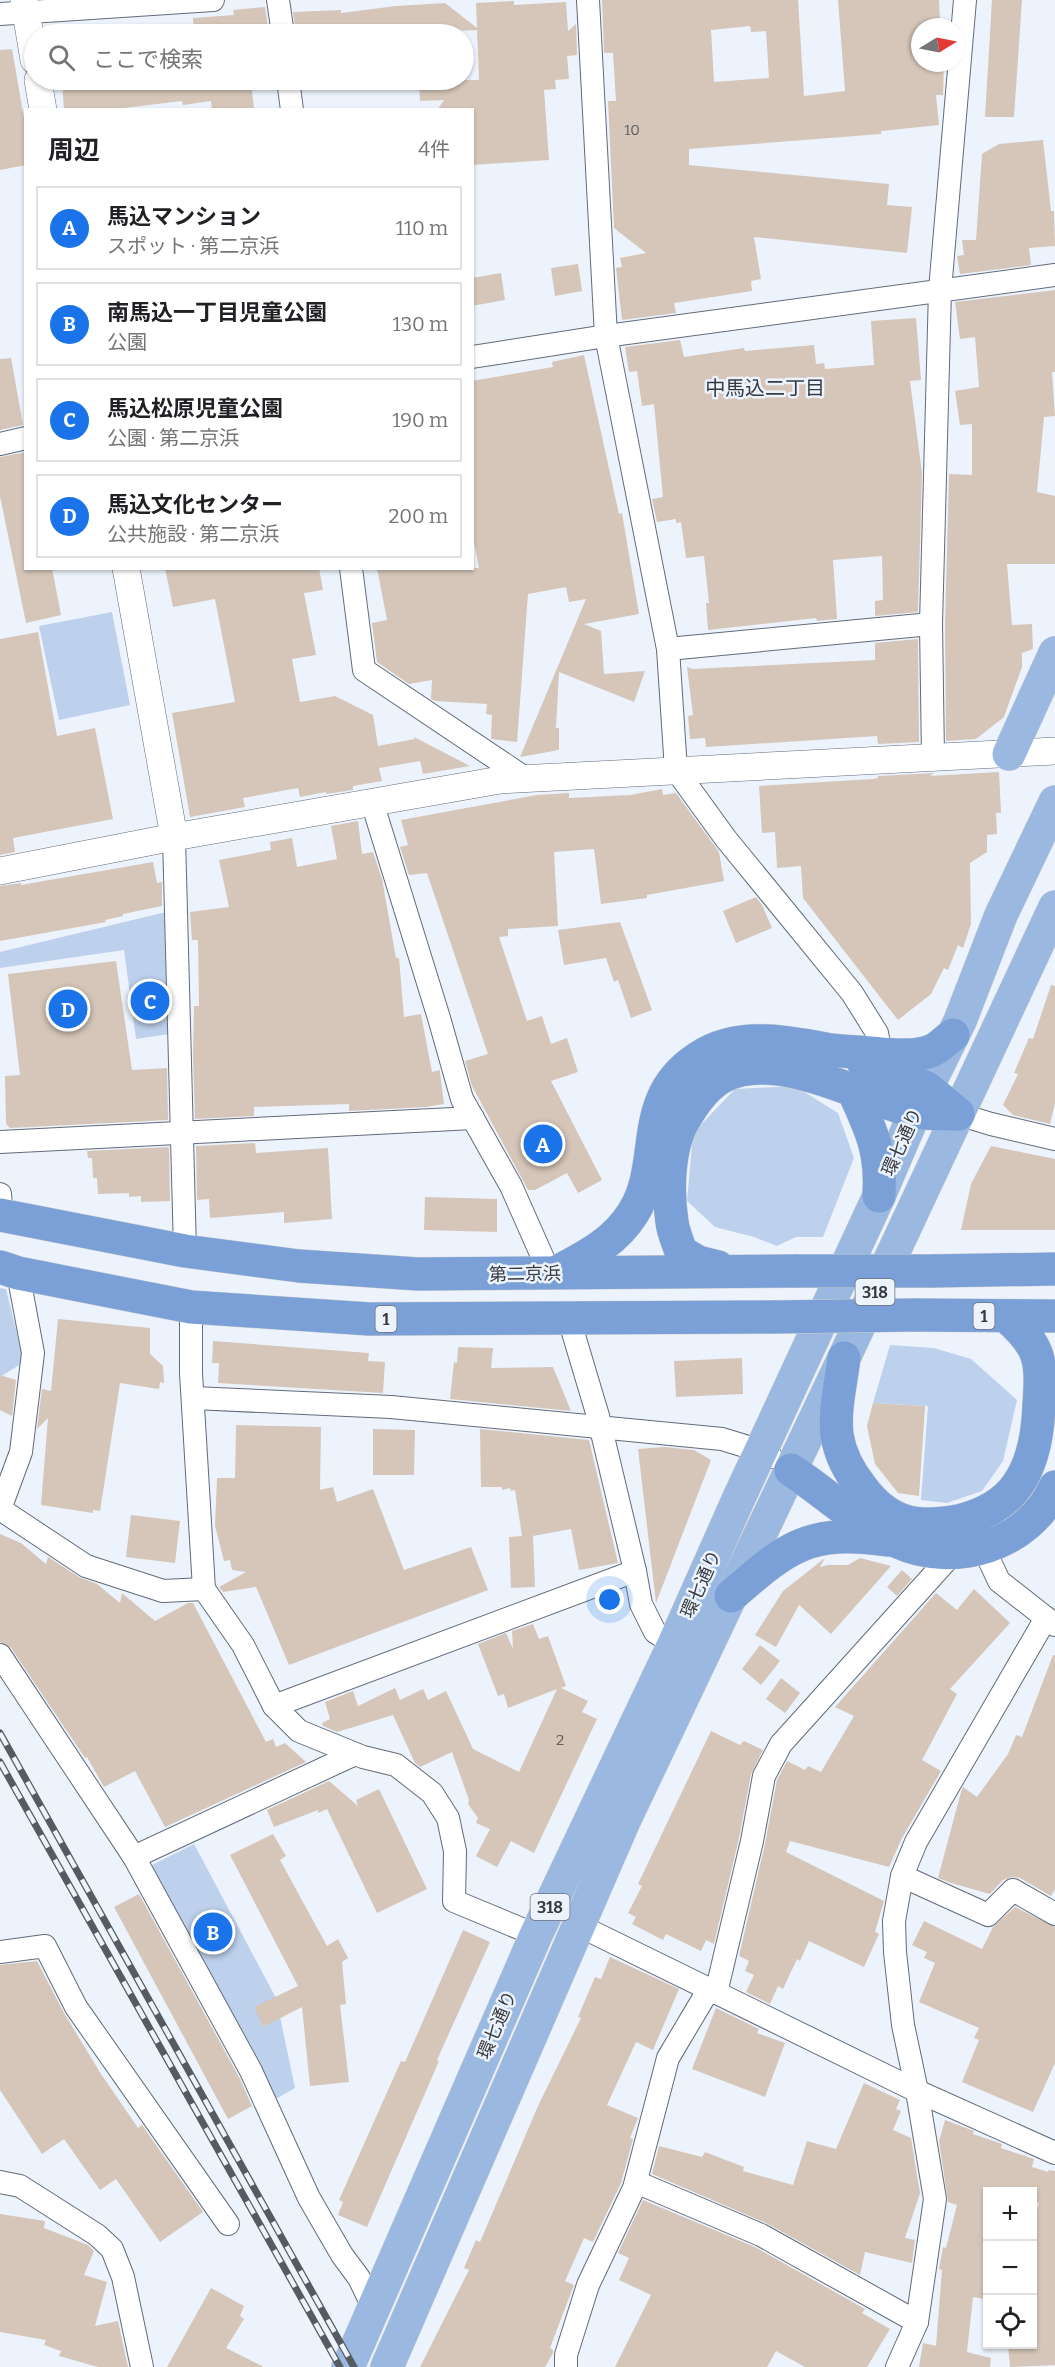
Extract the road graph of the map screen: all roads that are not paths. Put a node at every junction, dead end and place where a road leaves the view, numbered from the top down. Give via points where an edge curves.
1 (213, 0) edge
2 (278, 0) edge
3 (588, 0) edge
4 (965, 0) edge
5 (17, 9) edge
6 (282, 24) edge
7 (24, 30) edge
8 (40, 90) edge
9 (289, 90) edge
10 (44, 108) edge
11 (292, 108) edge
12 (1055, 275) edge
13 (940, 290) junction
14 (606, 336) junction
15 (474, 357) edge
16 (24, 438) edge
17 (0, 444) edge
18 (126, 570) edge
19 (351, 570) edge
20 (931, 624) junction
21 (668, 649) junction
22 (1055, 653) edge
23 (1048, 752) edge
24 (1009, 754) junction
25 (933, 757) junction
26 (676, 770) junction
27 (525, 778) junction
28 (1055, 788) edge
29 (372, 802) junction
30 (1055, 802) edge
31 (174, 837) junction
32 (0, 871) edge
33 (1054, 909) edge
34 (1001, 915) junction
35 (953, 1035) junction
36 (834, 1050) junction
37 (881, 1054) junction
38 (853, 1090) junction
39 (921, 1100) junction
40 (958, 1114) junction
41 (473, 1118) junction
42 (183, 1133) junction
43 (1055, 1138) edge
44 (0, 1142) edge
45 (879, 1196) junction
46 (1, 1208) edge
47 (185, 1251) junction
48 (1055, 1269) edge
49 (9, 1270) edge
50 (734, 1271) junction
51 (552, 1274) junction
52 (191, 1307) junction
53 (1055, 1316) edge
54 (1007, 1317) junction
55 (569, 1319) junction
56 (844, 1358) junction
57 (193, 1398) junction
58 (600, 1428) junction
59 (761, 1451) junction
60 (791, 1470) junction
61 (1055, 1487) edge
62 (964, 1535) junction
63 (897, 1542) junction
64 (635, 1571) junction
65 (204, 1588) junction
66 (731, 1596) junction
67 (1051, 1621) edge
68 (674, 1644) junction
69 (0, 1655) edge
70 (274, 1706) junction
71 (355, 1754) junction
72 (134, 1857) junction
73 (902, 1876) junction
74 (1055, 1914) edge
75 (578, 1926) junction
76 (536, 1935) junction
77 (0, 1952) edge
78 (713, 1991) junction
79 (917, 2091) junction
80 (1055, 2153) edge
81 (0, 2182) edge
82 (636, 2182) junction
83 (228, 2224) dead end
84 (374, 2309) junction
85 (917, 2322) junction
86 (388, 2366) edge
87 (142, 2367) edge
88 (348, 2367) edge
89 (566, 2367) edge
90 (897, 2367) edge

1 - 5 street
2 - 6 street
3 - 14 street
4 - 13 street
5 - 7 street
8 - 10 street
9 - 11 street
12 - 13 street
13 - 14 street
13 - 20 street
14 - 15 street
14 - 21 street
16 - 17 street
18 - 31 street
19 - 27 street via 364,670
20 - 21 street
20 - 25 street
21 - 26 street
22 - 24 main road
23 - 24 street
24 - 25 street
25 - 26 street
26 - 27 street
26 - 37 street via 726,839 852,993 877,1033
27 - 29 street via 473,783
28 - 34 main road via 1040,800 1004,875
29 - 31 street
29 - 41 street via 462,1099
30 - 34 main road, 環七通り / 318
31 - 32 street
31 - 42 street
33 - 40 main road, 環七通り / 318
34 - 35 main road, 環七通り / 318
35 - 37 highway via 933,1051 908,1056
35 - 39 main road, 環七通り / 318
36 - 37 highway
36 - 39 highway
36 - 51 highway via 765,1040 719,1048 699,1057 683,1070 660,1104 643,1191 634,1212 601,1248
38 - 39 highway
38 - 45 highway via 874,1135
38 - 50 highway via 785,1071 739,1071 723,1076 704,1091 682,1122 670,1169 672,1222 681,1252 698,1262
39 - 40 highway
39 - 45 main road, 環七通り / 318
40 - 43 street
40 - 56 main road, 環七通り / 318
41 - 42 street
41 - 51 street via 511,1186
42 - 44 street
42 - 47 street
45 - 59 main road, 環七通り / 318
46 - 47 highway, 第二京浜
47 - 51 highway, 第二京浜 via 299,1266 406,1274
48 - 50 highway, 第二京浜, bridge
49 - 52 highway, 1
49 - 65 street via 33,1353 21,1452 0,1509 86,1566 163,1591
50 - 51 highway, 第二京浜
52 - 55 highway, 1 via 369,1319
52 - 57 street
53 - 54 highway, 1
54 - 55 highway, 1, bridge
54 - 62 highway via 1034,1344 1039,1360 1038,1430 1018,1484
55 - 58 street
56 - 60 main road, 環七通り / 318
56 - 62 highway via 837,1435 854,1479 879,1509
57 - 58 street via 391,1407
57 - 65 street
58 - 59 street via 722,1439
58 - 64 street
59 - 60 street
59 - 68 main road, 環七通り / 318
60 - 63 highway via 858,1520
60 - 66 main road, 環七通り / 318
61 - 62 highway via 1026,1526 1002,1542
62 - 63 highway via 929,1551
62 - 67 street via 999,1581
62 - 78 street via 781,1744 764,1776 752,1840
63 - 66 highway via 859,1536 814,1539 785,1553
64 - 68 street via 641,1604 655,1632
64 - 70 street
65 - 70 street via 243,1645
66 - 75 main road, 環七通り / 318
67 - 73 street via 916,1842
68 - 76 main road, 環七通り / 318
69 - 72 street
70 - 71 street via 299,1731
71 - 72 street
71 - 76 street via 396,1765 432,1793 448,1818 455,1851 454,1901
72 - 84 street via 251,2071 309,2198
73 - 74 street via 988,1915 1013,1890
73 - 79 street via 894,1921 895,1952 903,2025
75 - 78 street
75 - 86 main road, 環七通り / 318
76 - 84 main road, 環七通り / 318
77 - 83 street via 45,1946 76,2007
78 - 79 street
78 - 82 street via 668,2058
79 - 80 street
79 - 85 street via 935,2199
81 - 87 street via 20,2186 97,2235 112,2249 123,2277
82 - 85 street via 761,2235
82 - 89 street via 588,2285 566,2355
84 - 88 main road, 環七通り / 318
85 - 90 street

